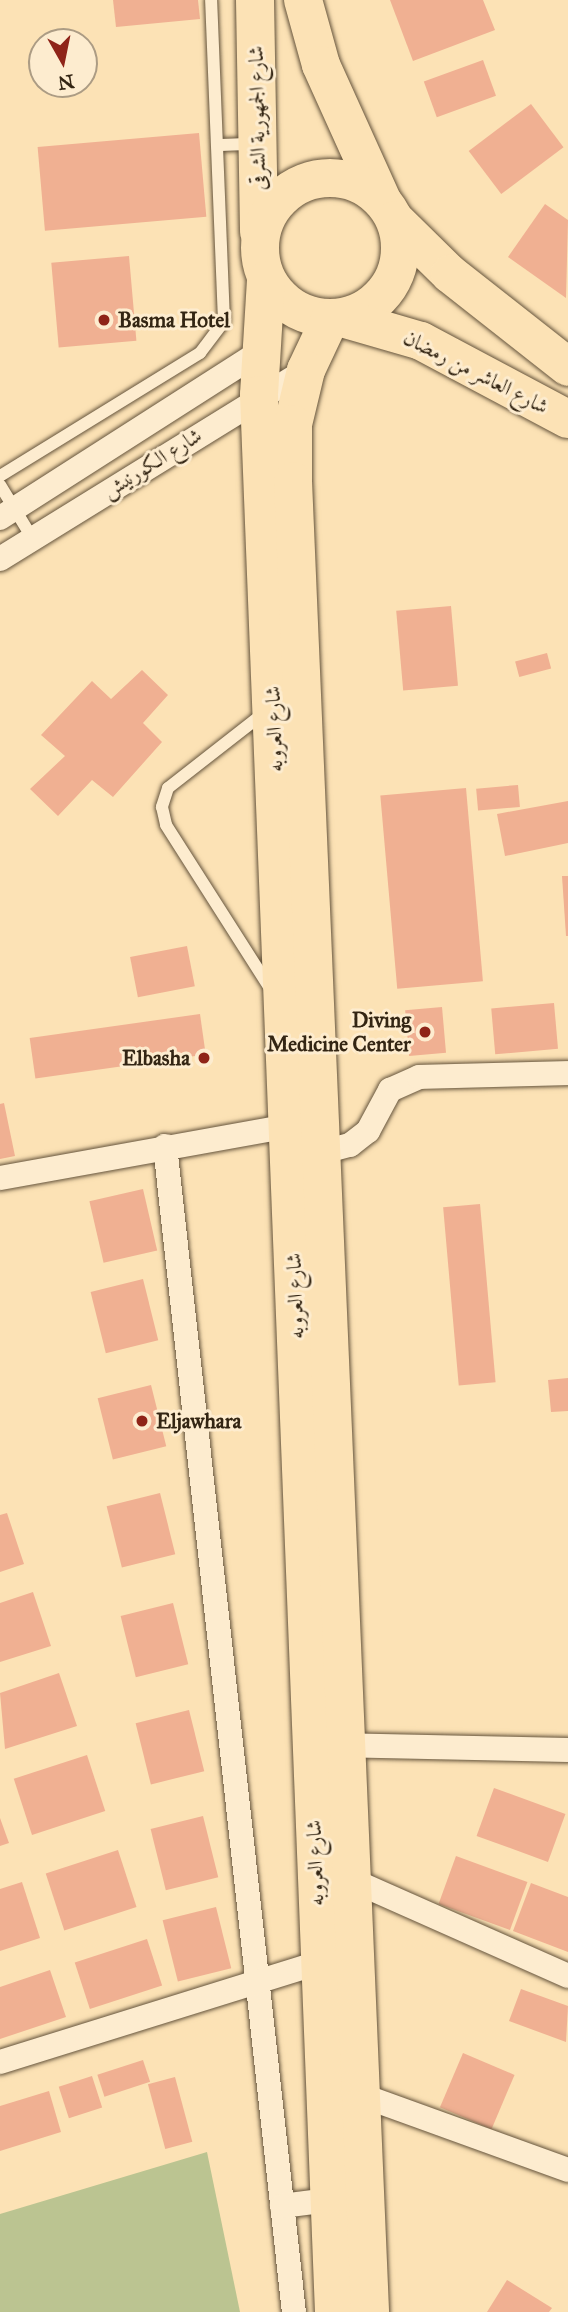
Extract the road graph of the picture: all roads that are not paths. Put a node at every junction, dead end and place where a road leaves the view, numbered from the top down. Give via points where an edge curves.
1 (211, 0) edge
2 (255, 0) edge
3 (304, 1) edge
4 (258, 144) junction
5 (220, 145) junction
6 (388, 210) junction
7 (260, 236) junction
8 (266, 280) junction
9 (336, 318) junction
10 (260, 352) junction
11 (568, 367) edge
12 (306, 370) junction
13 (259, 395) junction
14 (568, 419) edge
15 (0, 476) edge
16 (0, 485) edge
17 (8, 513) edge
18 (33, 539) junction
19 (3, 551) edge
20 (273, 706) junction
21 (286, 1012) junction
22 (568, 1073) edge
23 (290, 1126) junction
24 (165, 1146) junction
25 (323, 1152) junction
26 (0, 1178) edge
27 (349, 1744) junction
28 (311, 1746) junction
29 (568, 1750) edge
30 (354, 1881) junction
31 (318, 1963) junction
32 (568, 1976) edge
33 (258, 1981) junction
34 (0, 2062) edge
35 (350, 2117) junction
36 (568, 2170) edge
37 (329, 2200) junction
38 (282, 2206) junction
39 (294, 2312) edge
40 (334, 2312) edge
41 (370, 2312) edge

1 - 5 lane
2 - 4 main road, شارع الجمهورية الشرقى
3 - 6 main road via 321,65
4 - 5 lane
4 - 7 main road, شارع الجمهورية الشرقى
5 - 15 lane via 228,301 216,336 200,353
6 - 7 main road via 354,182 320,178 280,197
6 - 9 main road via 401,245 391,281 366,309
6 - 11 main road via 460,282
7 - 8 main road
8 - 9 main road via 293,309
8 - 10 main road, شارع العروبه
9 - 12 main road, شارع العروبه
9 - 14 main road, شارع العاشر من رمضان via 421,341
10 - 13 main road, شارع العروبه
10 - 17 street, شارع الكورنيش
12 - 13 street, شارع الكورنيش
12 - 25 main road, شارع العروبه via 293,424 293,481
13 - 18 street, شارع الكورنيش
13 - 20 main road, شارع العروبه
16 - 17 lane
17 - 18 lane
18 - 19 street, شارع الكورنيش
20 - 21 main road, شارع العروبه
20 - 21 lane via 168,788 162,807 166,825
21 - 23 main road, شارع العروبه
22 - 25 street via 419,1077 390,1090 368,1131 350,1145
23 - 24 street
23 - 28 main road, شارع العروبه
24 - 26 street
24 - 33 street
25 - 27 main road, شارع العروبه
27 - 28 street
27 - 29 street
27 - 30 main road, شارع العروبه
28 - 31 main road, شارع العروبه
30 - 32 street
30 - 35 main road, شارع العروبه
31 - 33 street
31 - 35 main road, شارع العروبه
33 - 34 street
33 - 38 street
35 - 36 street
35 - 37 main road, شارع العروبه
35 - 41 main road, شارع العروبه
37 - 38 street
37 - 40 main road, شارع العروبه
38 - 39 street

